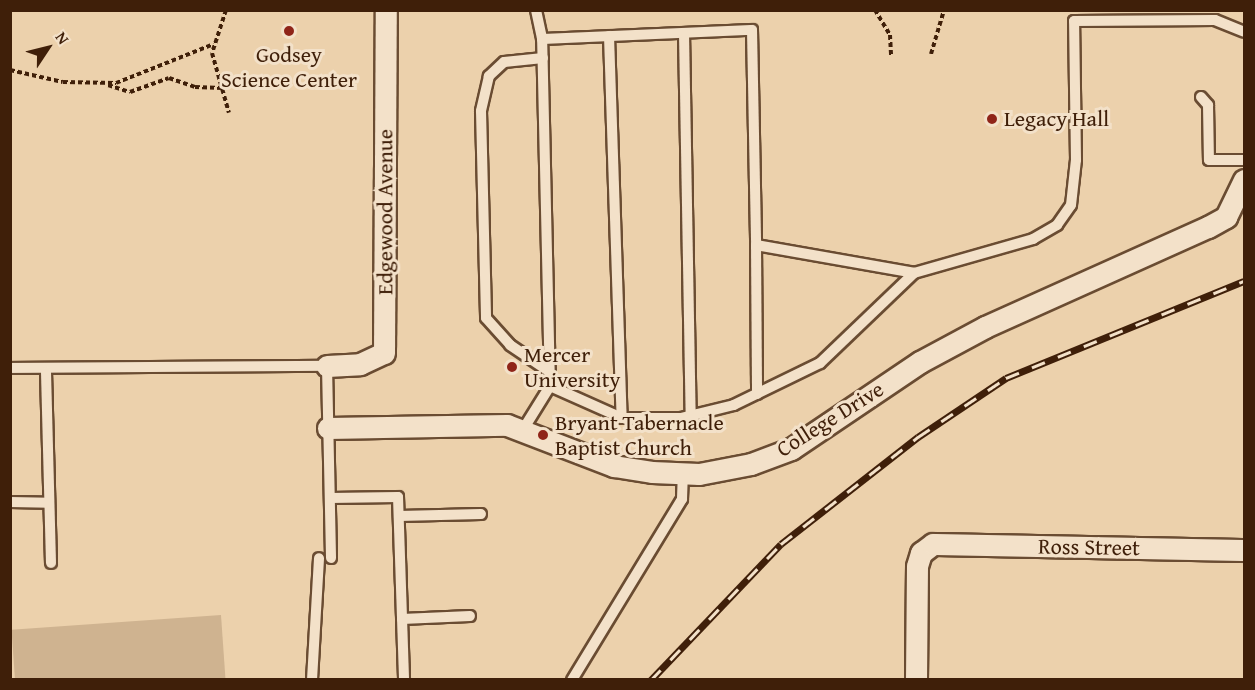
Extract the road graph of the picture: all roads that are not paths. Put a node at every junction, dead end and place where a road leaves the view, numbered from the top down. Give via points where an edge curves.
1 (386, 10) edge
2 (536, 10) edge
3 (1245, 32) edge
4 (684, 33) junction
5 (609, 36) junction
6 (542, 39) junction
7 (543, 58) junction
8 (1201, 98) dead end
9 (1245, 160) edge
10 (1245, 180) edge
11 (756, 245) junction
12 (914, 273) junction
13 (327, 366) junction
14 (10, 368) edge
15 (46, 372) junction
16 (550, 372) junction
17 (550, 386) junction
18 (757, 394) junction
19 (691, 415) junction
20 (622, 417) junction
21 (328, 428) junction
22 (524, 428) junction
23 (683, 473) junction
24 (330, 498) junction
25 (10, 502) edge
26 (49, 502) junction
27 (481, 514) dead end
28 (399, 516) junction
29 (1245, 550) edge
30 (319, 558) dead end
31 (331, 558) dead end
32 (51, 563) dead end
33 (470, 616) dead end
34 (402, 619) junction
35 (312, 680) edge
36 (404, 680) edge
37 (572, 680) edge
38 (916, 680) edge

1 - 13 street, Edgewood Avenue via 384,353 360,364
2 - 6 lane
3 - 12 lane via 1215,20 1074,21 1076,159 1071,205 1057,225 1033,239
4 - 5 lane
4 - 11 lane via 753,30
4 - 19 lane
5 - 6 lane
5 - 20 lane
6 - 7 lane
7 - 16 lane
7 - 16 lane via 504,62 489,76 482,134 486,318 510,345
8 - 9 lane via 1208,105 1209,160
10 - 23 street, College Drive via 1226,217 985,327 920,362 791,449 751,464
11 - 12 lane
11 - 18 lane
12 - 18 lane via 820,363
13 - 15 lane
13 - 21 lane
14 - 15 lane
15 - 26 lane
16 - 17 lane
17 - 20 lane
17 - 22 lane
18 - 19 lane
19 - 20 lane
21 - 22 street, College Drive
21 - 24 lane
22 - 23 street, College Drive via 614,466
23 - 37 lane via 682,499
24 - 28 lane via 398,497
24 - 31 lane
25 - 26 lane
26 - 32 lane
27 - 28 lane
28 - 34 lane
29 - 38 street, Ross Street via 933,544 921,553 917,566
30 - 35 lane
33 - 34 lane
34 - 36 lane

